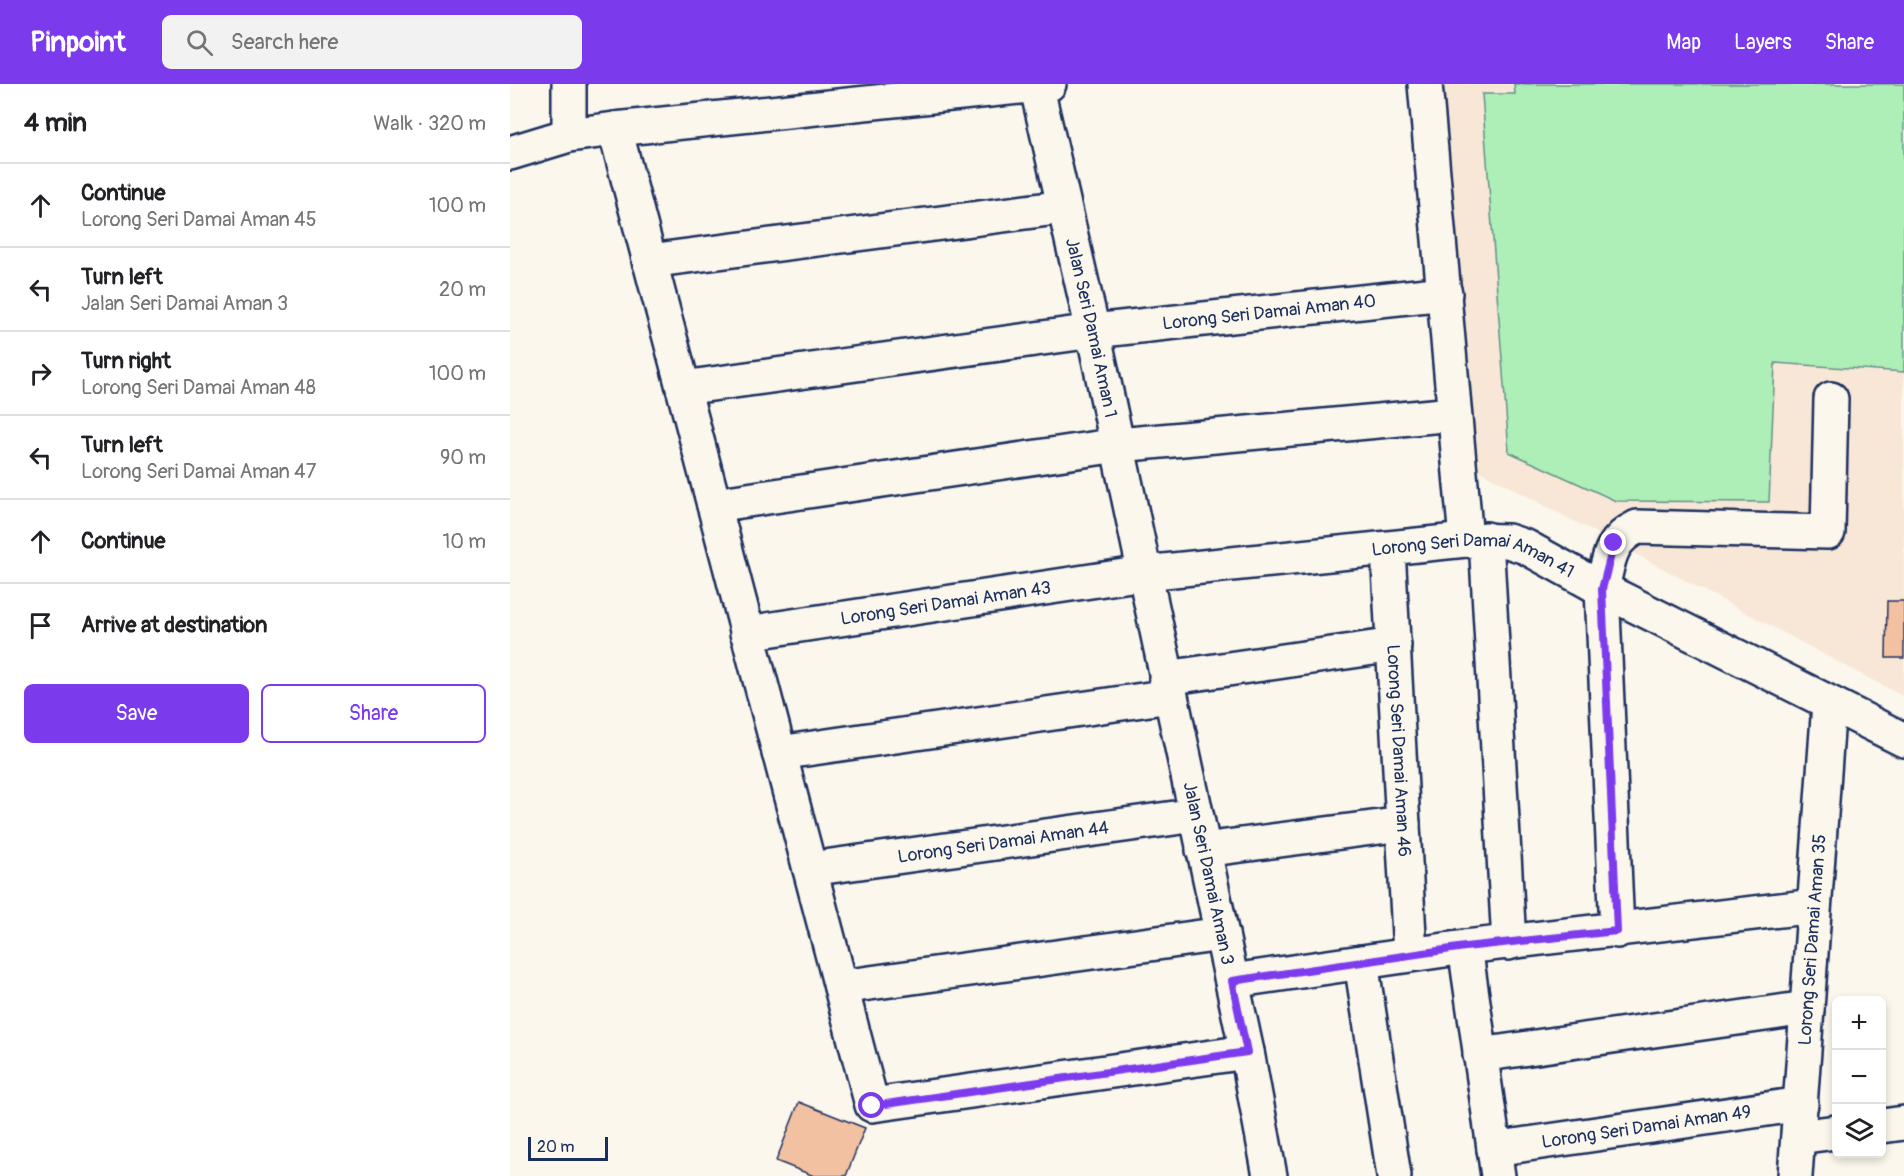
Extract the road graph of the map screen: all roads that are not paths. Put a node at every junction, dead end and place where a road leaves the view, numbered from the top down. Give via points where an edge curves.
1 (569, 84) edge
2 (1040, 84) edge
3 (1425, 84) edge
4 (615, 129) junction
5 (569, 135) junction
6 (510, 153) edge
7 (1064, 207) junction
8 (650, 261) junction
9 (1445, 293) junction
10 (1093, 331) junction
11 (683, 388) junction
12 (1831, 399) dead end
13 (1454, 414) junction
14 (1118, 445) junction
15 (714, 505) junction
16 (1476, 539) junction
17 (1388, 549) junction
18 (1144, 573) junction
19 (1602, 589) junction
20 (747, 633) junction
21 (1394, 645) junction
22 (1168, 687) junction
23 (1829, 704) junction
24 (1904, 740) edge
25 (779, 753) junction
26 (1196, 815) junction
27 (1403, 824) junction
28 (1203, 850) junction
29 (810, 869) junction
30 (1814, 906) junction
31 (1617, 931) junction
32 (1222, 934) junction
33 (1509, 943) junction
34 (1465, 947) junction
35 (1410, 954) junction
36 (1361, 962) junction
37 (1232, 981) junction
38 (841, 987) junction
39 (1807, 1008) junction
40 (1247, 1052) junction
41 (1480, 1054) junction
42 (1801, 1104) junction
43 (1904, 1123) edge
44 (1886, 1125) edge
45 (1832, 1133) edge
46 (1798, 1137) junction
47 (1496, 1162) edge
48 (1270, 1176) edge
49 (1394, 1176) edge
50 (1795, 1176) edge

1 - 5 street
2 - 4 street
2 - 7 street, Jalan Seri Damai Aman 1
3 - 9 street
4 - 5 street
4 - 8 street
5 - 6 street
7 - 8 street
7 - 10 street, Jalan Seri Damai Aman 1
8 - 11 street
9 - 10 street, Lorong Seri Damai Aman 40
9 - 13 street
10 - 11 street, Lorong Seri Damai Aman 40
10 - 14 street, Jalan Seri Damai Aman 1
11 - 15 street
12 - 19 street via 1828,532 1636,527 1614,543
13 - 14 street
13 - 16 street
14 - 15 street
14 - 18 street, Jalan Seri Damai Aman 1
15 - 20 street
16 - 17 street, Lorong Seri Damai Aman 41
16 - 19 street, Lorong Seri Damai Aman 41 via 1508,541 1526,547
16 - 33 street
17 - 18 street, Lorong Seri Damai Aman 41
17 - 21 street, Lorong Seri Damai Aman 46
18 - 20 street, Lorong Seri Damai Aman 43
18 - 22 street, Jalan Seri Damai Aman 3
19 - 23 street, Lorong Seri Damai Aman 41
19 - 31 street
20 - 25 street
21 - 22 street
21 - 27 street, Lorong Seri Damai Aman 46
22 - 25 street
22 - 26 street, Jalan Seri Damai Aman 3
23 - 24 street, Lorong Seri Damai Aman 41
23 - 30 street, Lorong Seri Damai Aman 35
25 - 29 street
26 - 28 street, Jalan Seri Damai Aman 3
26 - 29 street, Lorong Seri Damai Aman 44
27 - 28 street
27 - 35 street, Lorong Seri Damai Aman 46
28 - 32 street, Jalan Seri Damai Aman 3
29 - 38 street
30 - 31 street
30 - 39 street, Lorong Seri Damai Aman 35
31 - 33 street
32 - 37 street, Jalan Seri Damai Aman 3
32 - 38 street
33 - 34 street
34 - 35 street
34 - 41 street
35 - 36 street
36 - 37 street
36 - 49 street
37 - 40 street, Jalan Seri Damai Aman 3
38 - 40 street via 872,1106
39 - 41 street
39 - 42 street, Lorong Seri Damai Aman 35
40 - 48 street, Jalan Seri Damai Aman 3
41 - 47 street
42 - 46 street, Lorong Seri Damai Aman 35
42 - 47 street, Lorong Seri Damai Aman 49
43 - 44 street
45 - 46 street
46 - 50 street, Lorong Seri Damai Aman 35

